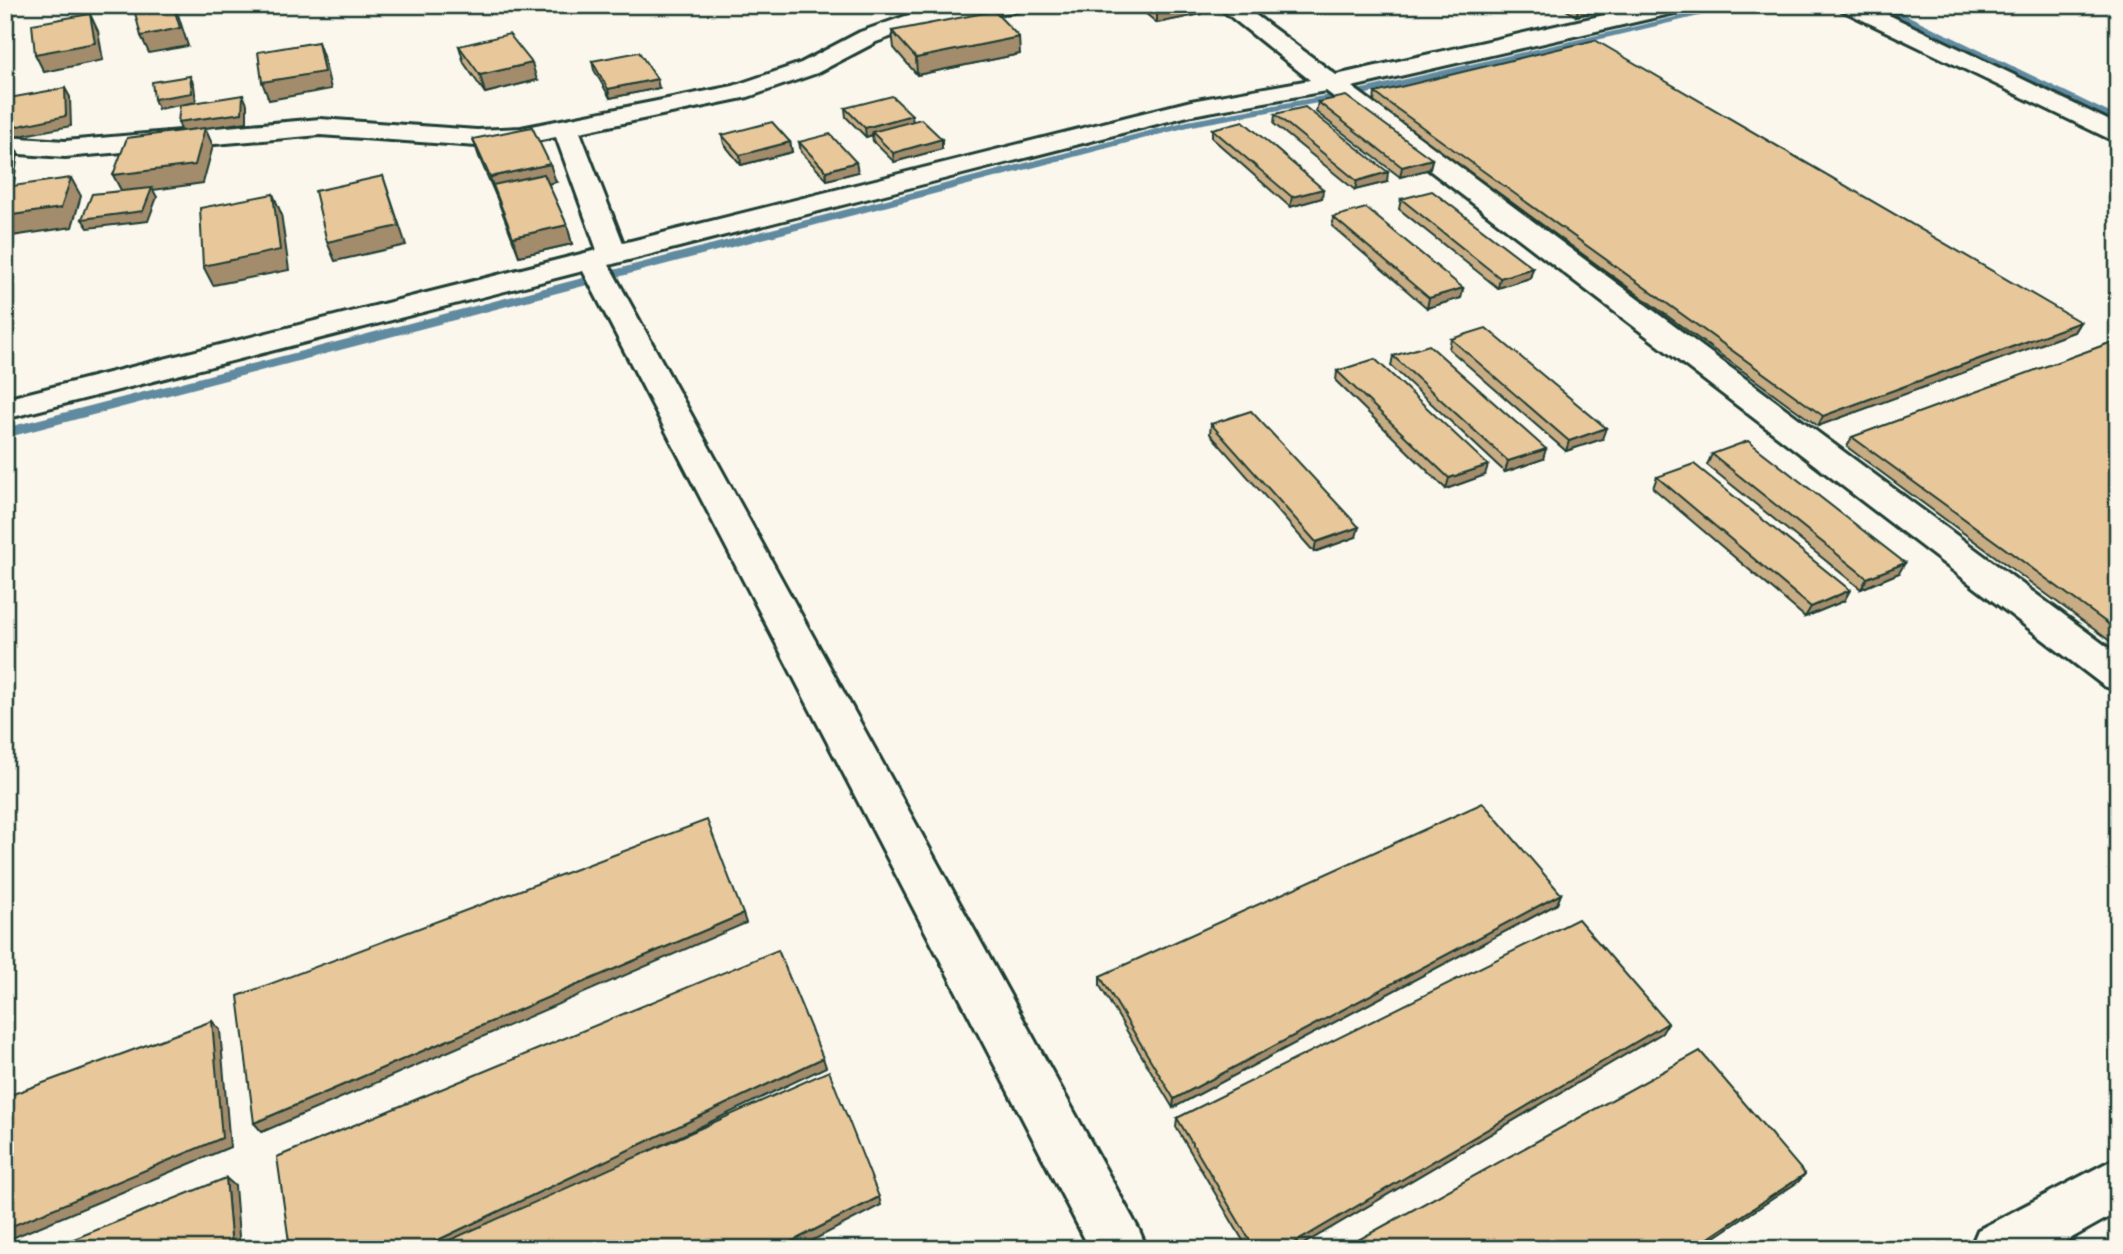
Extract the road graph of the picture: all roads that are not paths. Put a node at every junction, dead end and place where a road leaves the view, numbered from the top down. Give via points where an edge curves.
1 (1013, 5) edge
2 (1227, 5) edge
3 (1850, 5) edge
4 (1670, 6) edge
5 (1331, 83) junction
6 (565, 127) junction
7 (2118, 135) edge
8 (5, 145) edge
9 (602, 256) junction
10 (5, 409) edge
11 (2118, 676) edge
12 (2118, 1183) edge
13 (1120, 1249) edge
14 (1997, 1249) edge

1 - 6 street via 867,27 809,68 739,92
2 - 5 street
3 - 7 street
4 - 5 street
5 - 9 street via 1191,108
5 - 11 street
6 - 8 street via 477,138 320,127 65,149
6 - 9 street
9 - 10 street
9 - 13 street
12 - 14 street

